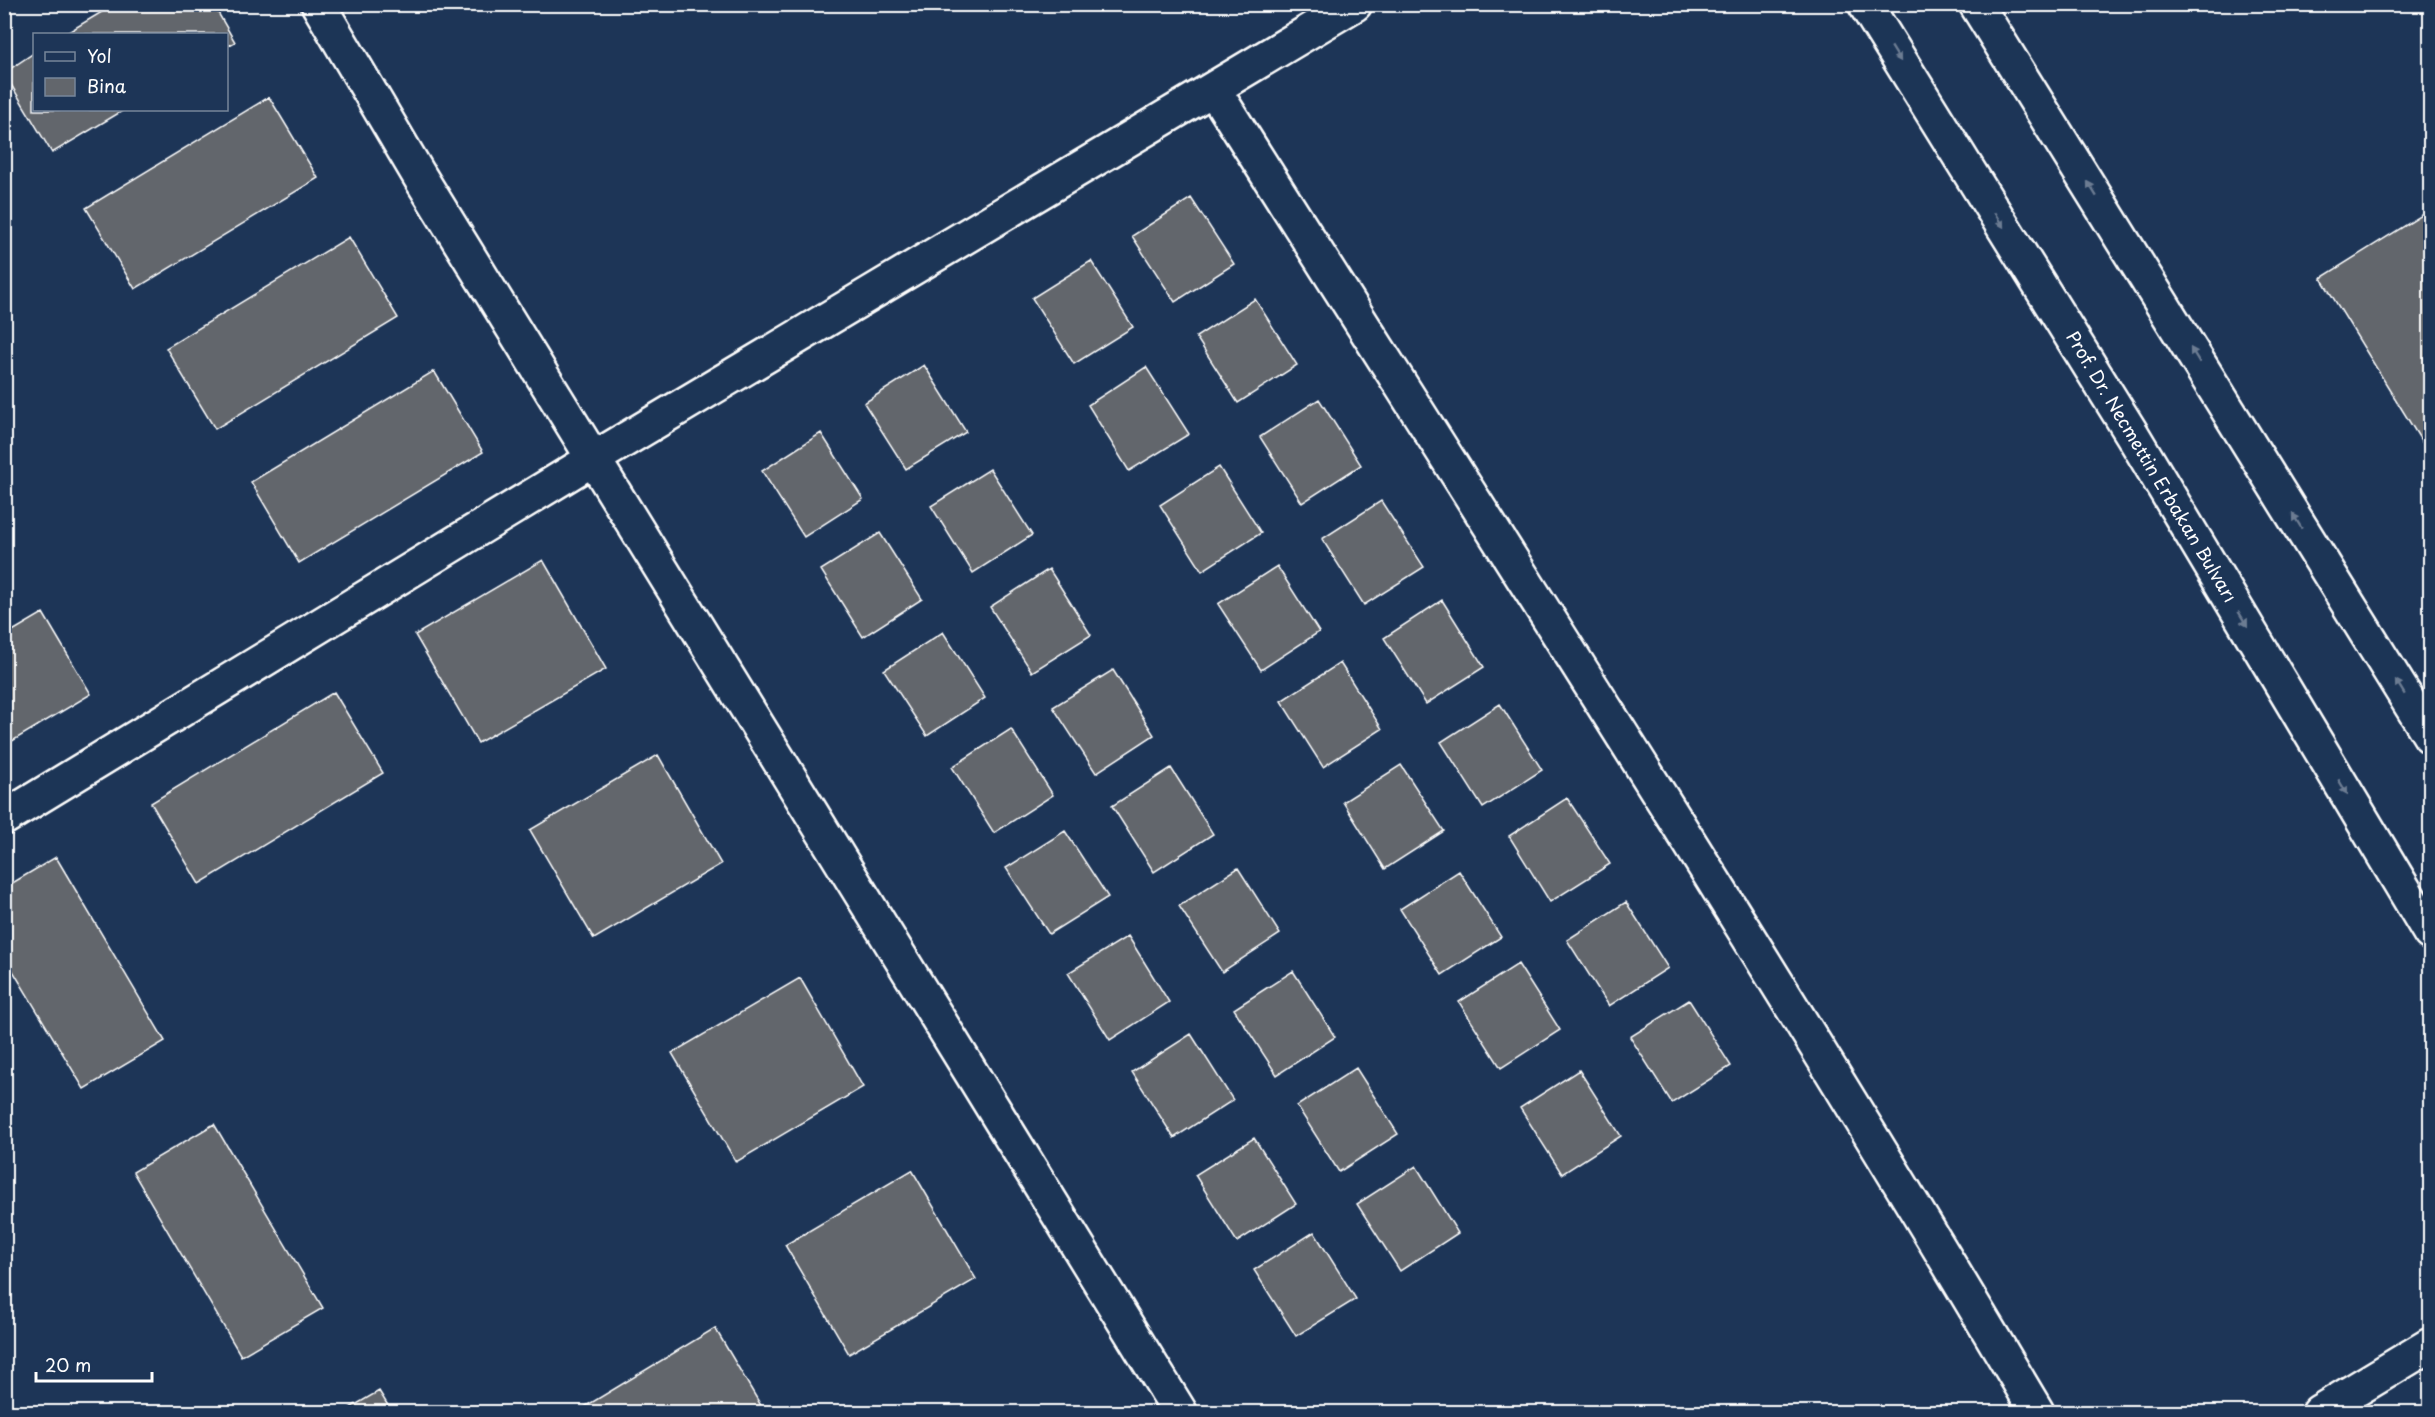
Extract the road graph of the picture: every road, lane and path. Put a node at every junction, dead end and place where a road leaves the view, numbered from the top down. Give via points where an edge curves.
1 (318, 4) edge
2 (1355, 4) edge
3 (1865, 4) edge
4 (1976, 4) edge
5 (1214, 90) junction
6 (593, 459) junction
7 (2430, 736) edge
8 (4, 818) edge
9 (2430, 933) edge
10 (2430, 1345) edge
11 (1180, 1413) edge
12 (2037, 1413) edge
13 (2319, 1413) edge

1 - 6 street
2 - 5 street
3 -> 9 street, Prof. Dr. Necmettin Erbakan Bulvarı via 2133,434
7 -> 4 street
5 - 6 street
5 - 12 street via 1938,1243
6 - 8 street
6 - 11 street
10 - 13 street

